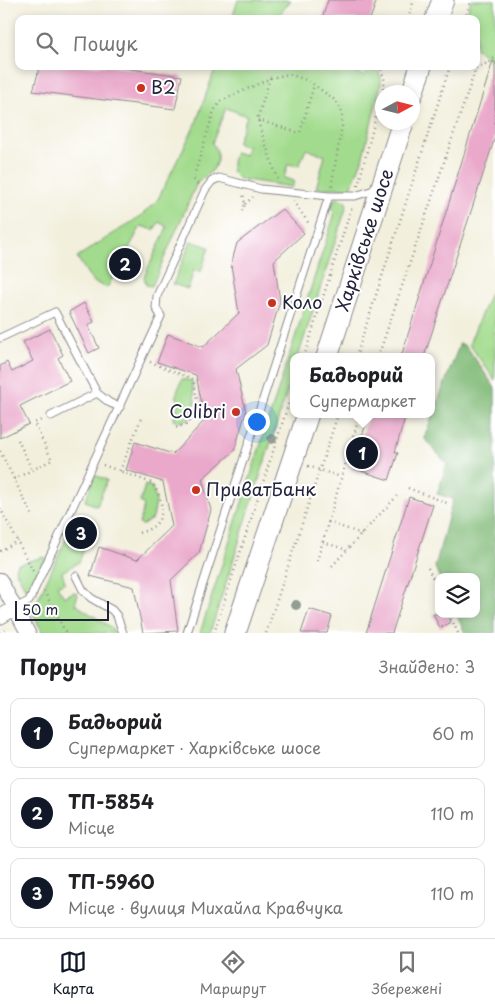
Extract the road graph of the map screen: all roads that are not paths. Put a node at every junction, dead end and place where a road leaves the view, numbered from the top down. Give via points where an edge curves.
1 (442, 0) edge
2 (437, 15) edge
3 (420, 70) edge
4 (415, 85) edge
5 (400, 130) edge
6 (382, 188) junction
7 (329, 196) junction
8 (0, 338) edge
9 (328, 353) edge
10 (97, 393) junction
11 (120, 407) junction
12 (51, 416) road end
13 (307, 418) edge
14 (76, 576) dead end
15 (0, 580) edge
16 (15, 608) junction
17 (0, 617) edge
18 (28, 633) edge
19 (123, 633) edge
20 (187, 633) edge
21 (235, 633) edge

1 - 2 main road
3 - 4 main road
5 - 6 main road, Харківське шосе
6 - 7 lane via 355,196
6 - 9 main road, Харківське шосе
7 - 11 lane via 261,189 219,178 212,181 157,296 156,308 161,316
7 - 20 lane
8 - 10 lane via 55,312
10 - 11 lane
10 - 12 lane
11 - 16 lane via 29,601
13 - 21 main road
14 - 19 lane via 91,598 112,610
15 - 16 street
16 - 17 street
16 - 18 street

